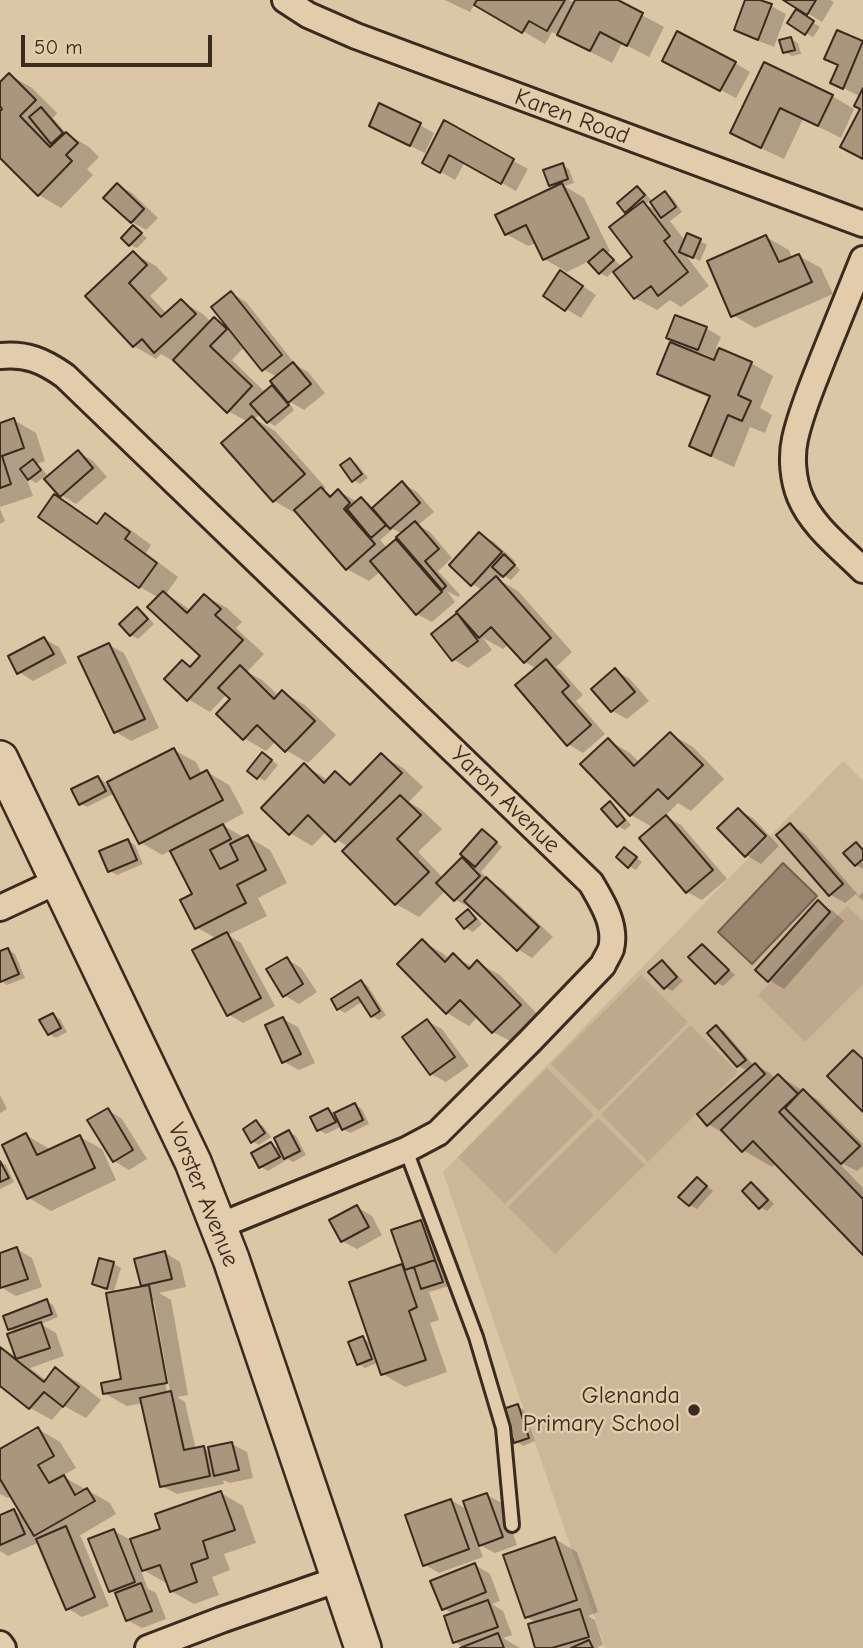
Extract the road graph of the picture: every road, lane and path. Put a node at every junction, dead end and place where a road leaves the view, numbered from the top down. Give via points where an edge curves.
1 (285, 0) edge
2 (863, 224) edge
3 (863, 258) edge
4 (0, 356) edge
5 (863, 570) edge
6 (0, 759) edge
7 (58, 881) junction
8 (0, 908) edge
9 (406, 1150) junction
10 (219, 1226) junction
11 (512, 1525) dead end
12 (339, 1578) junction
13 (0, 1644) edge
14 (3, 1648) edge
15 (148, 1648) edge
16 (363, 1648) edge

1 - 2 street, Karen Road via 356,36
3 - 5 street via 808,395 793,458 800,498 810,514
4 - 9 street, Yaron Avenue via 34,358 65,376 591,883 601,900 612,934 603,965 438,1133
6 - 7 main road, Vorster Avenue
7 - 8 street
7 - 10 main road, Vorster Avenue via 193,1162
9 - 10 street, Yaron Avenue
9 - 11 lane via 475,1337 503,1428
10 - 12 main road, Vorster Avenue
12 - 15 street
12 - 16 main road, Vorster Avenue
13 - 14 street

